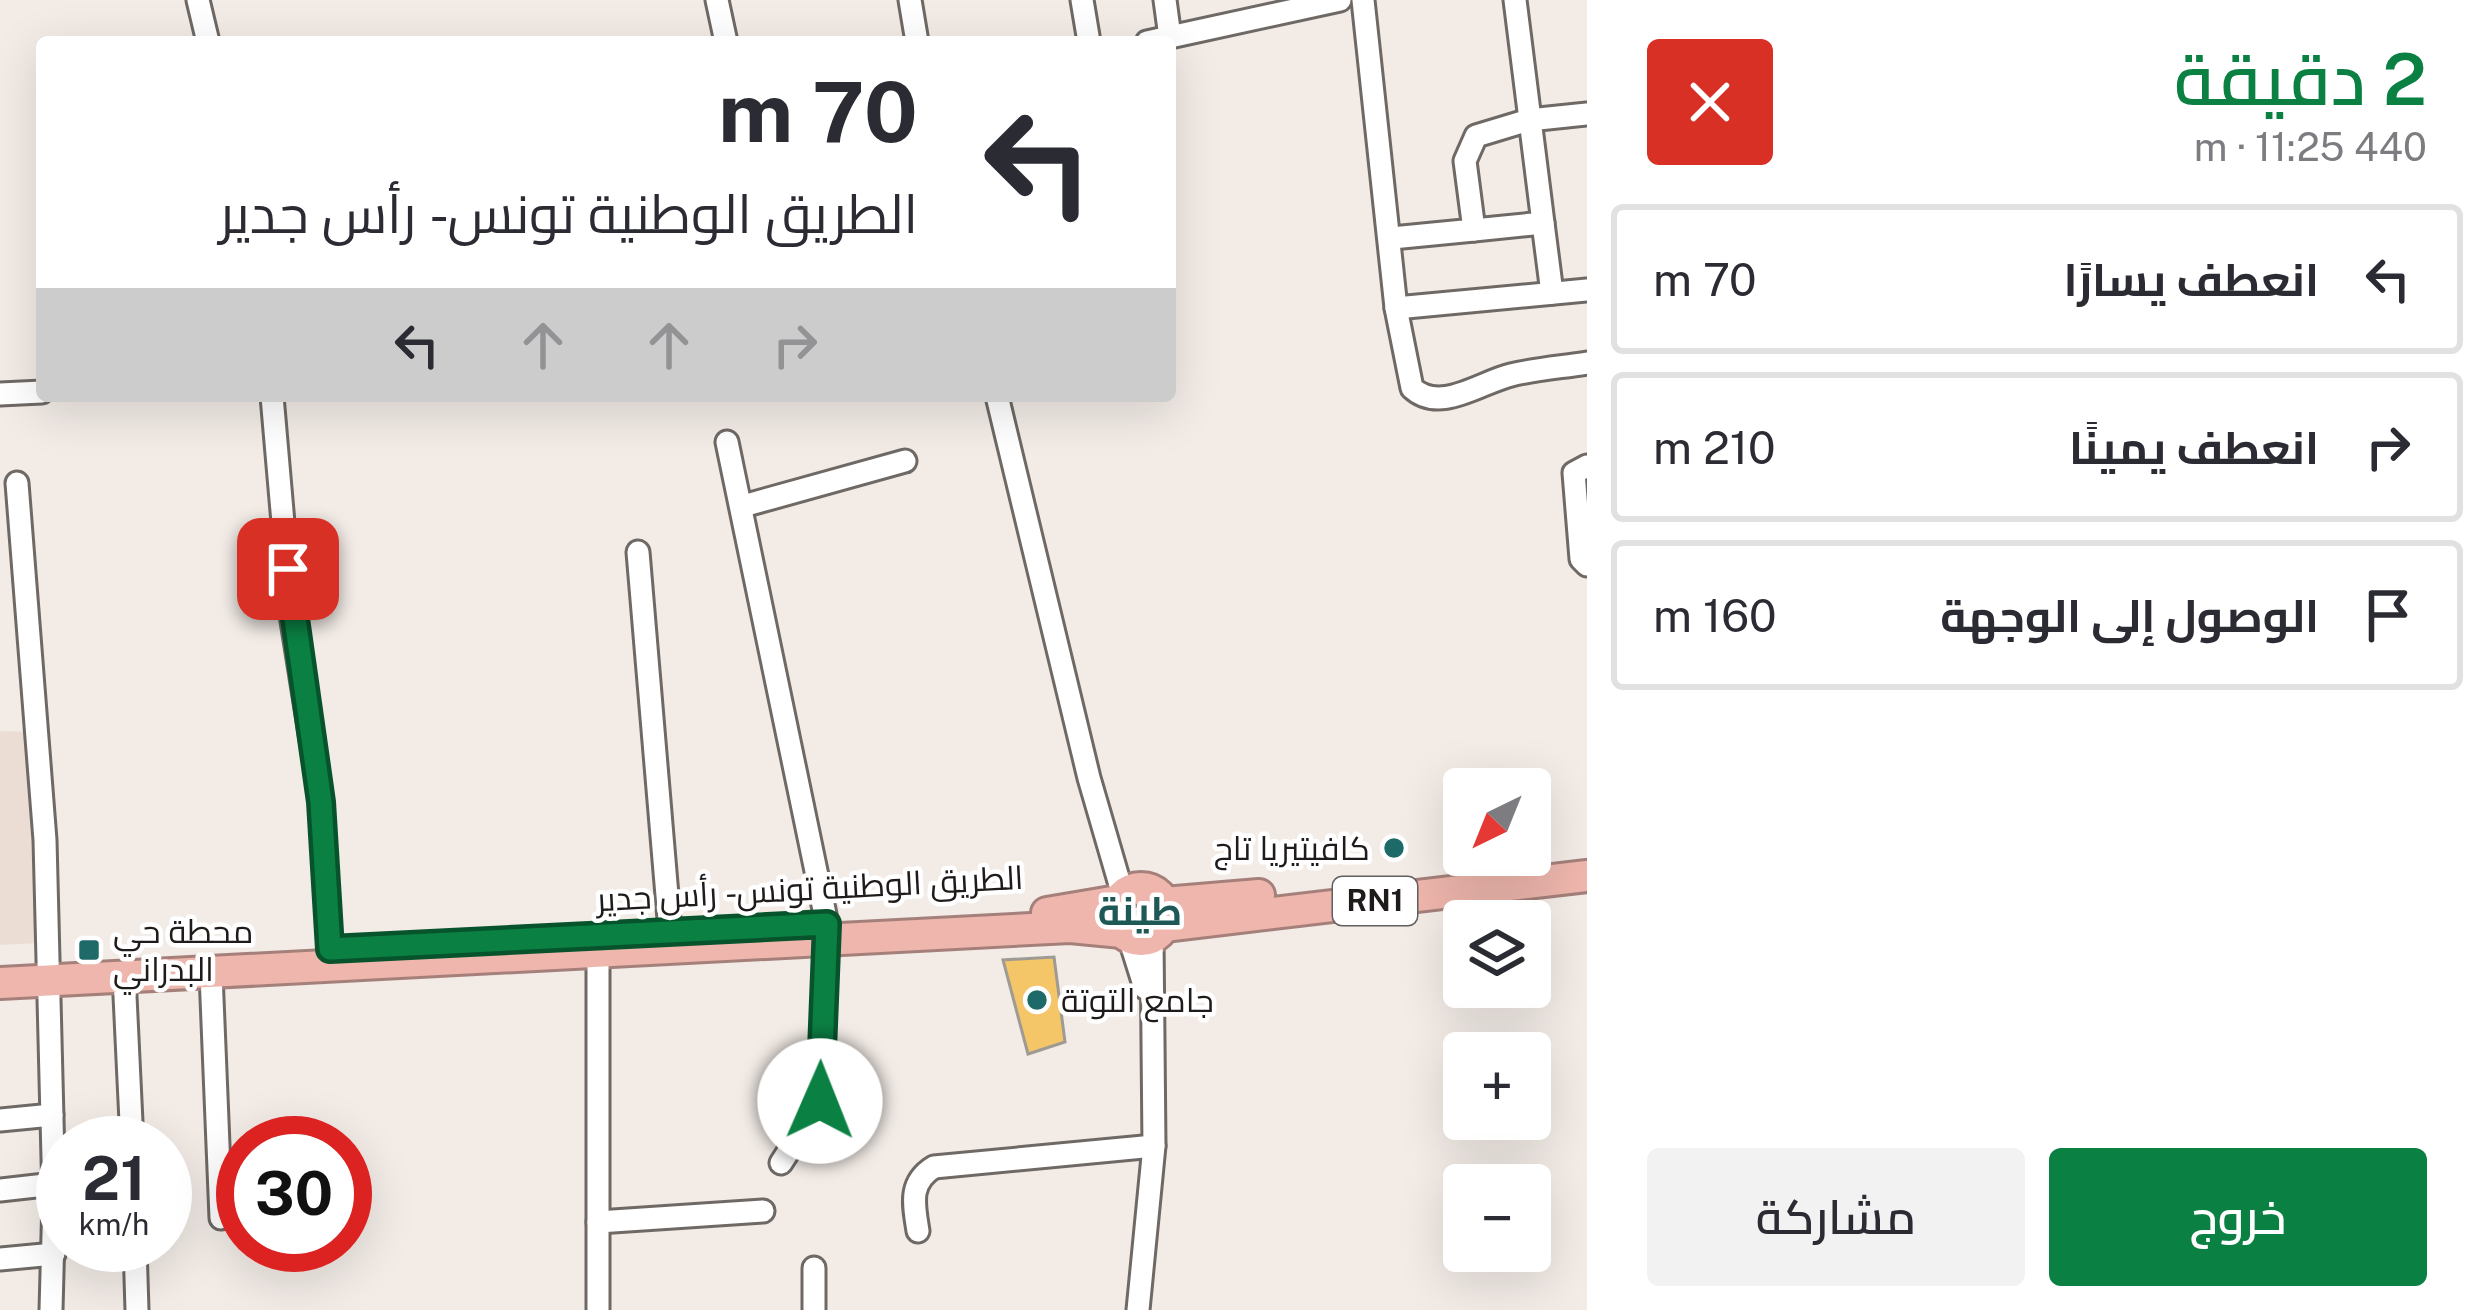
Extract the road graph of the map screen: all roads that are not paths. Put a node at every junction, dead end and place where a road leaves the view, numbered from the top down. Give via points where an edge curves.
1 (198, 0) edge
2 (717, 0) edge
3 (910, 0) edge
4 (1082, 0) edge
5 (1165, 0) edge
6 (1340, 0) edge
7 (1363, 0) edge
8 (1515, 0) edge
9 (207, 36) edge
10 (725, 36) edge
11 (916, 36) edge
12 (1088, 36) edge
13 (1170, 36) edge
14 (1175, 36) edge
15 (1587, 114) edge
16 (1528, 119) junction
17 (1543, 223) junction
18 (1474, 230) junction
19 (1392, 238) junction
20 (1587, 290) edge
21 (1552, 293) junction
22 (1396, 308) junction
23 (1587, 363) edge
24 (36, 392) edge
25 (0, 394) edge
26 (273, 402) edge
27 (998, 402) edge
28 (727, 442) dead end
29 (905, 461) dead end
30 (1587, 466) edge
31 (17, 483) dead end
32 (743, 506) junction
33 (638, 552) dead end
34 (1587, 566) edge
35 (1587, 862) edge
36 (1587, 876) edge
37 (1139, 919) junction
38 (670, 931) junction
39 (827, 932) junction
40 (598, 942) junction
41 (330, 956) junction
42 (0, 965) edge
43 (48, 971) junction
44 (211, 974) junction
45 (124, 975) junction
46 (0, 983) edge
47 (52, 1115) joint
48 (131, 1116) edge
49 (216, 1116) edge
50 (0, 1120) edge
51 (1154, 1146) junction
52 (781, 1163) dead end
53 (0, 1190) edge
54 (36, 1193) edge
55 (763, 1211) dead end
56 (598, 1222) junction
57 (918, 1231) dead end
58 (36, 1256) edge
59 (0, 1259) edge
60 (814, 1268) dead end
61 (53, 1272) edge
62 (135, 1272) edge
63 (51, 1310) edge
64 (136, 1310) edge
65 (598, 1310) edge
66 (814, 1310) edge
67 (1138, 1310) edge

1 - 9 street
2 - 10 street
3 - 11 street
4 - 12 street
5 - 13 street
6 - 14 street
7 - 19 street
8 - 16 street
15 - 16 street
16 - 17 street
16 - 18 street via 1468,144
17 - 18 street
17 - 21 street
18 - 19 street
19 - 22 street
20 - 21 street
21 - 22 street
22 - 23 street via 1409,383 1419,395 1456,396 1512,375
24 - 25 street
26 - 41 street via 291,615 321,802
27 - 37 street via 1084,758
28 - 32 street
29 - 32 street
30 - 34 street via 1574,473 1573,495
31 - 43 street
32 - 39 street
33 - 38 street
35 - 37 highway, الطريق الوطنية تونس - رأس جدير / RN1
36 - 37 highway, الطريق الوطنية تونس - رأس جدير / RN1
37 - 39 highway, الطريق الوطنية تونس - رأس جدير / RN1 via 1042,913
37 - 51 street
38 - 39 highway, الطريق الوطنية تونس - رأس جدير / RN1
38 - 40 highway, الطريق الوطنية تونس - رأس جدير / RN1
39 - 40 highway, الطريق الوطنية تونس - رأس جدير / RN1
39 - 52 street via 820,1101
40 - 41 highway, الطريق الوطنية تونس - رأس جدير / RN1
40 - 56 street
41 - 43 highway, الطريق الوطنية تونس - رأس جدير / RN1
41 - 44 highway, الطريق الوطنية تونس - رأس جدير / RN1
42 - 43 highway, الطريق الوطنية تونس - رأس جدير / RN1
43 - 45 highway, الطريق الوطنية تونس - رأس جدير / RN1
43 - 46 highway, الطريق الوطنية تونس - رأس جدير / RN1
43 - 47 street
44 - 45 highway, الطريق الوطنية تونس - رأس جدير / RN1
44 - 49 street
45 - 48 street
47 - 50 street
51 - 57 street via 934,1168 914,1190
51 - 67 street
53 - 54 street
55 - 56 street
56 - 65 street
58 - 59 street
60 - 66 street
61 - 63 street
62 - 64 street

